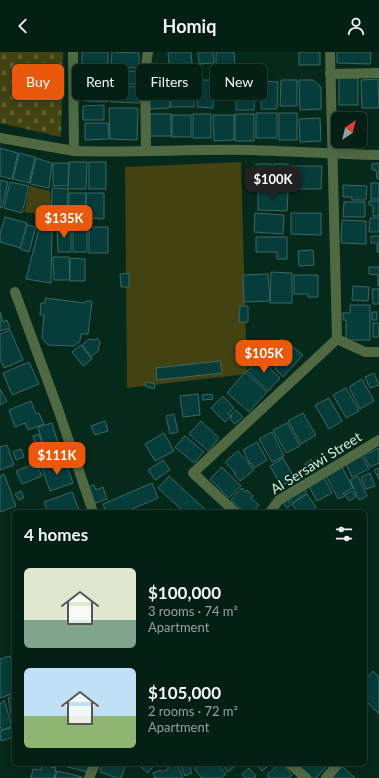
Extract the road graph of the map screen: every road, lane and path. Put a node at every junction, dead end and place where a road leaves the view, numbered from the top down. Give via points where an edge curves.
1 (73, 52) edge
2 (148, 52) edge
3 (330, 52) edge
4 (379, 73) edge
5 (330, 74) junction
6 (0, 138) edge
7 (74, 151) junction
8 (146, 151) junction
9 (331, 154) junction
10 (379, 155) edge
11 (15, 292) dead end
12 (336, 339) junction
13 (379, 352) edge
14 (379, 440) edge
15 (91, 510) edge
16 (233, 510) edge
17 (272, 510) edge
18 (94, 766) edge
19 (292, 766) edge
20 (336, 766) edge
21 (89, 778) edge
22 (306, 778) edge
23 (326, 778) edge

1 - 7 street
2 - 8 street via 145,72
3 - 5 street
4 - 5 street
5 - 9 street
6 - 7 street
7 - 8 street
8 - 9 street via 247,150
9 - 10 street
9 - 12 street
11 - 15 street
12 - 13 street via 365,352
12 - 16 street via 193,473
14 - 17 street, Al Sersawi Street via 279,500
18 - 21 street
19 - 22 street
20 - 23 street

